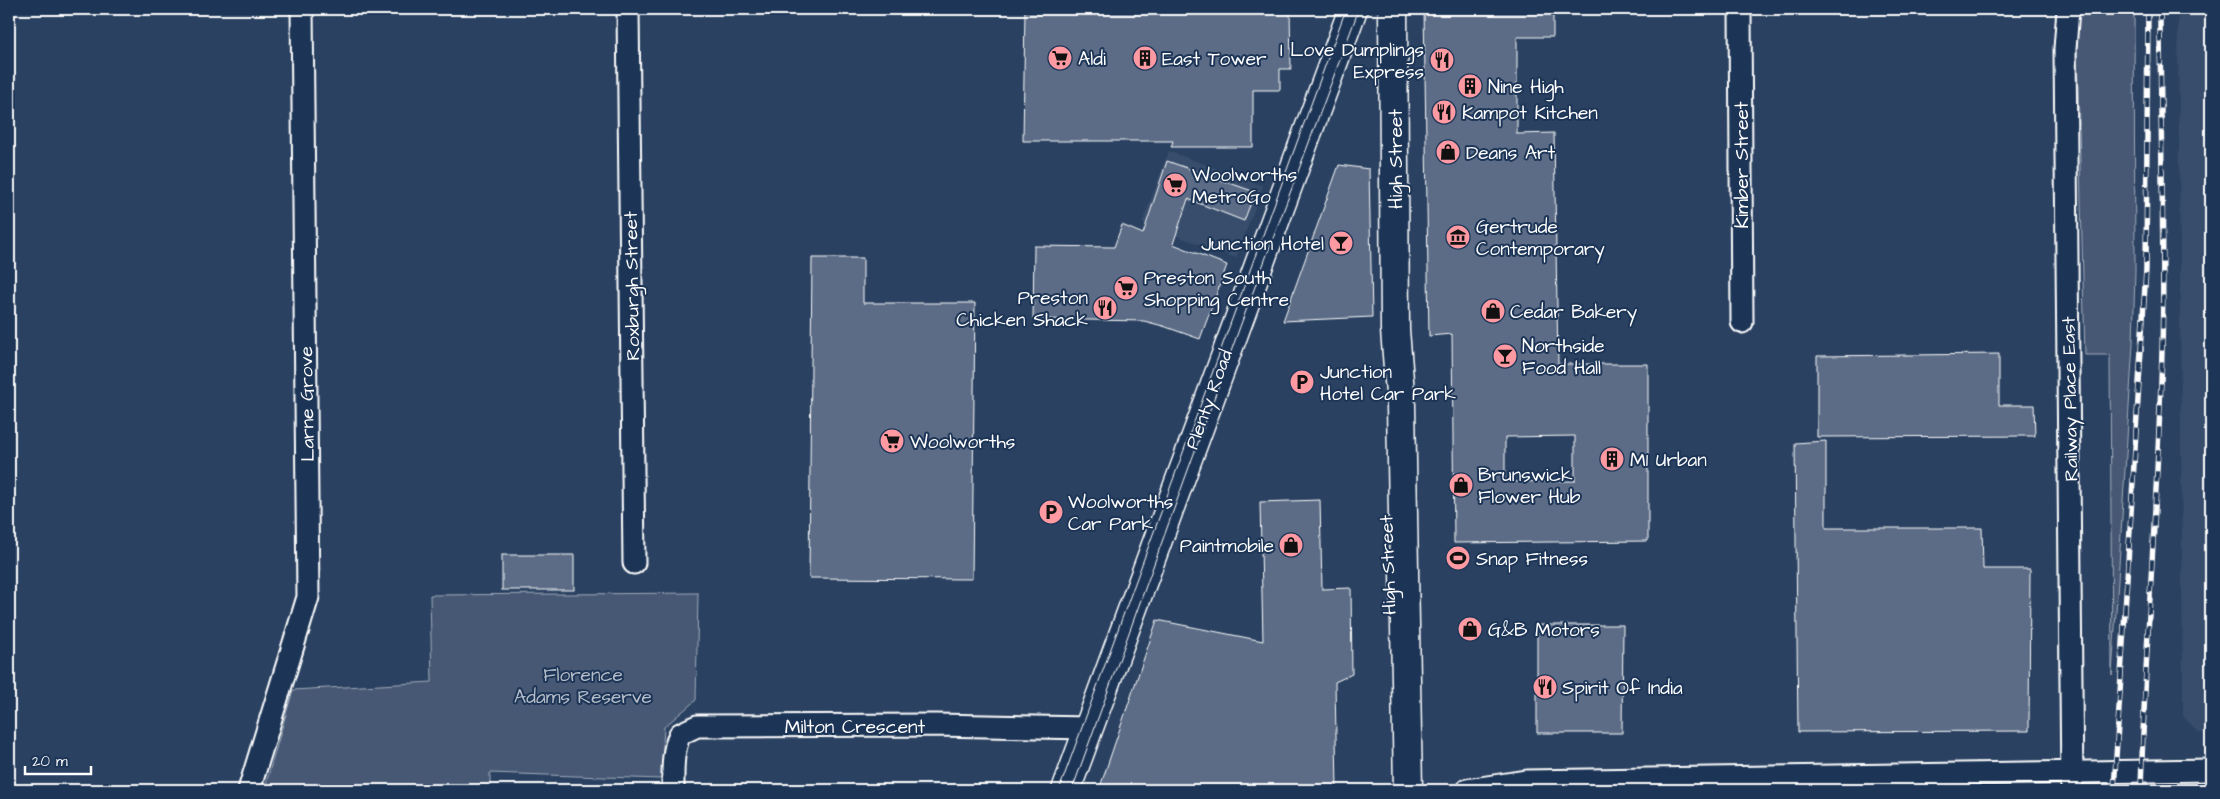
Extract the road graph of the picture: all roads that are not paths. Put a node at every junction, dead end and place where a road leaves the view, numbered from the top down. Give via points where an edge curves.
1 (302, 9) edge
2 (628, 9) edge
3 (1353, 9) edge
4 (1393, 9) edge
5 (1740, 9) edge
6 (2068, 9) edge
7 (1742, 322) dead end
8 (634, 563) dead end
9 (1398, 664) junction
10 (1088, 728) junction
11 (2211, 770) edge
12 (2072, 782) edge
13 (249, 790) edge
14 (673, 790) edge
15 (1066, 790) edge
16 (1392, 790) edge
17 (1408, 790) edge
18 (1467, 790) edge

1 - 13 street, Larne Grove via 308,597
2 - 8 street, Roxburgh Street
3 - 10 main road, Plenty Road
4 - 9 main road, High Street via 1396,340 1401,405 1394,530
5 - 7 street, Kimber Street
6 - 12 street, Railway Place East via 2065,49
9 - 16 main road, High Street
9 - 17 main road, High Street
10 - 14 street, Milton Crescent via 698,726 680,734 676,742
10 - 15 main road, Plenty Road
11 - 12 street
12 - 18 street via 1996,773 1527,781

